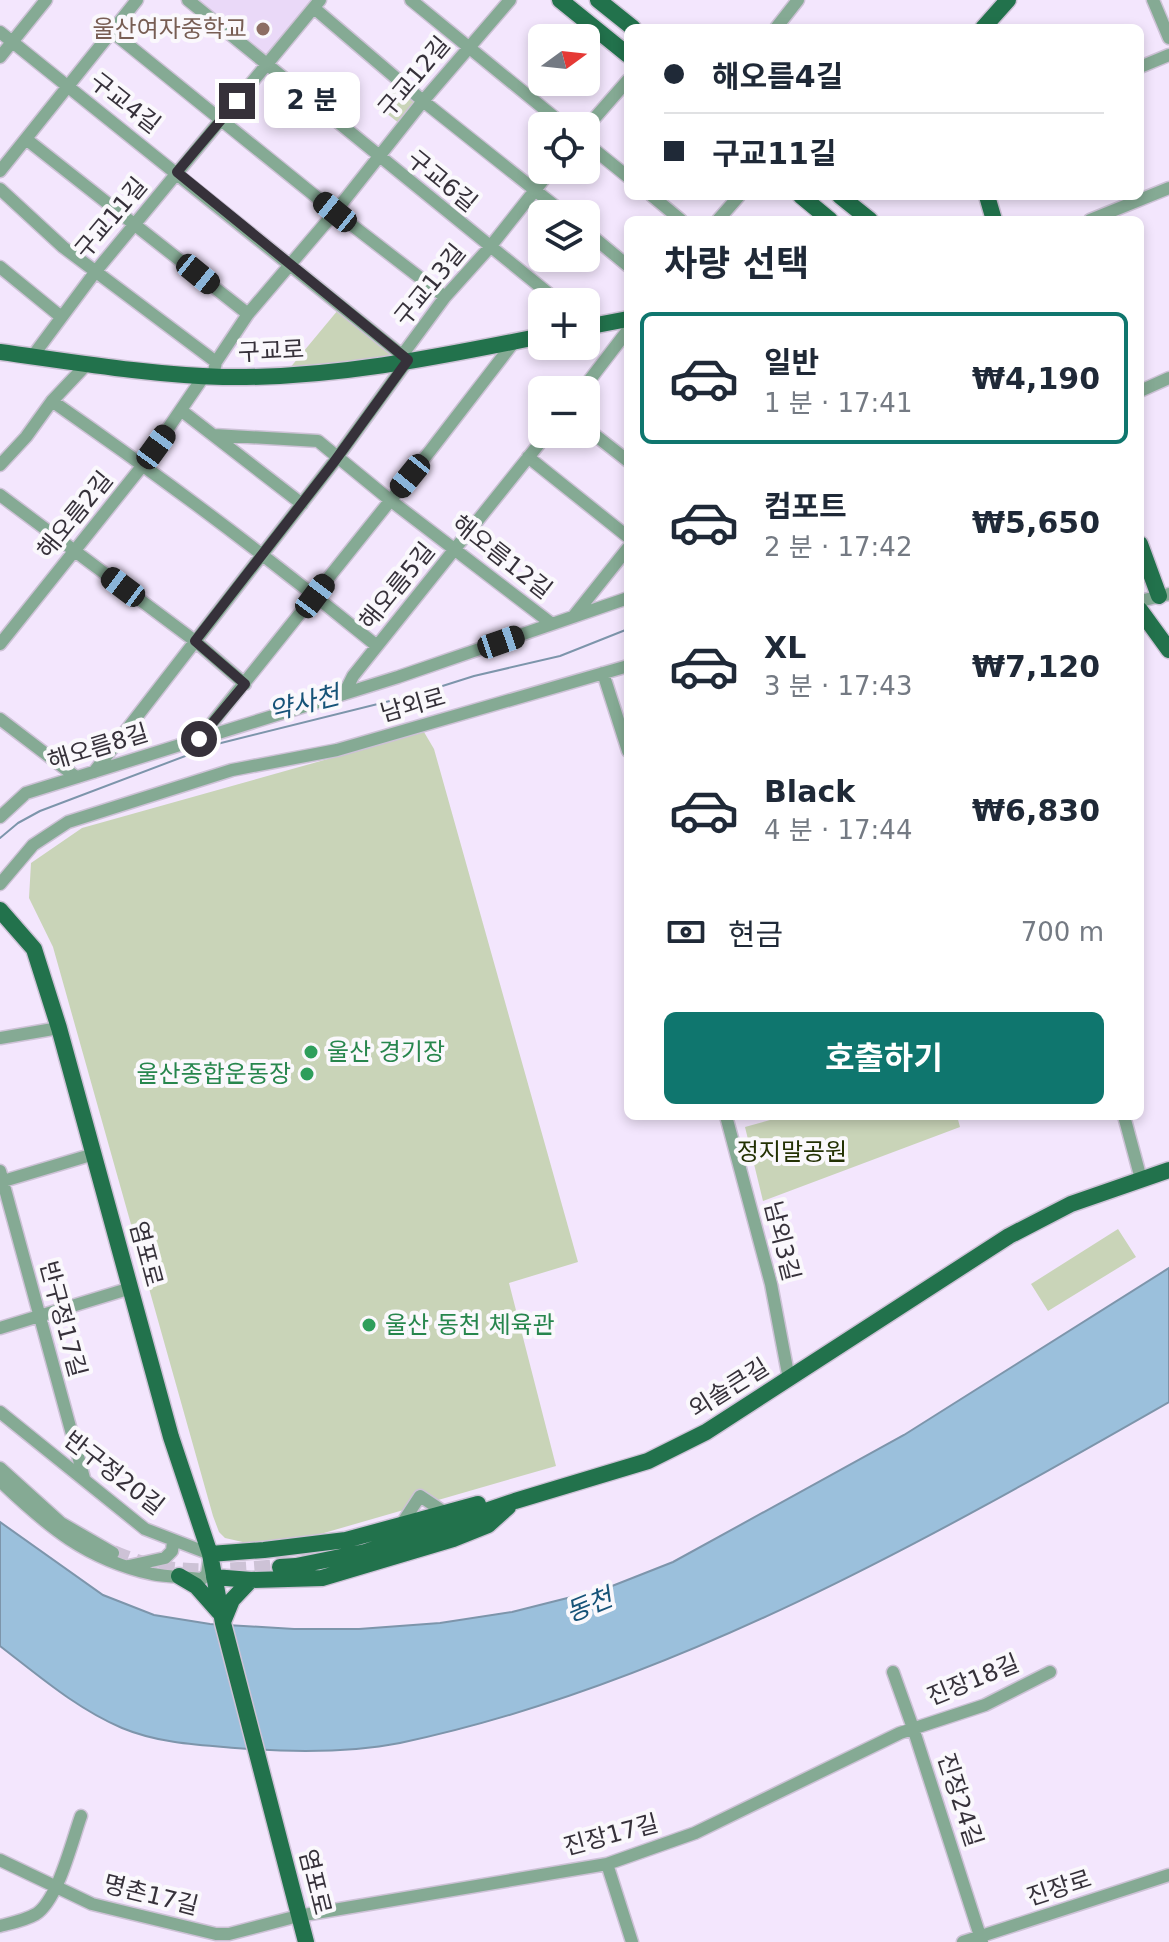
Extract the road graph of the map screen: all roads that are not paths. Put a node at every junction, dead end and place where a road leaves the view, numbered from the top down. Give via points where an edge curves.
1 (46, 0) edge
2 (137, 0) edge
3 (188, 0) edge
4 (411, 0) edge
5 (510, 0) edge
6 (560, 0) edge
7 (598, 0) edge
8 (798, 0) edge
9 (1008, 0) edge
10 (1153, 0) edge
11 (317, 4) edge
12 (628, 24) edge
13 (779, 24) edge
14 (987, 24) edge
15 (111, 31) junction
16 (0, 32) edge
17 (1169, 38) edge
18 (12, 42) junction
19 (468, 47) junction
20 (624, 52) edge
21 (1169, 55) edge
22 (0, 57) edge
23 (267, 64) junction
24 (1144, 65) edge
25 (624, 85) edge
26 (68, 86) junction
27 (423, 101) junction
28 (548, 112) edge
29 (600, 112) edge
30 (222, 119) junction
31 (26, 139) junction
32 (600, 154) edge
33 (378, 156) junction
34 (0, 171) edge
35 (177, 172) junction
36 (624, 174) edge
37 (539, 184) edge
38 (1169, 188) edge
39 (0, 189) edge
40 (535, 189) junction
41 (1144, 198) edge
42 (548, 200) edge
43 (657, 200) edge
44 (736, 200) edge
45 (806, 200) edge
46 (845, 200) edge
47 (1139, 200) edge
48 (335, 212) junction
49 (676, 216) edge
50 (722, 216) edge
51 (825, 216) edge
52 (865, 216) edge
53 (1100, 216) edge
54 (136, 225) junction
55 (600, 243) edge
56 (490, 247) junction
57 (624, 263) edge
58 (289, 264) junction
59 (0, 267) edge
60 (96, 271) junction
61 (541, 288) edge
62 (445, 297) junction
63 (248, 314) junction
64 (60, 316) junction
65 (624, 320) edge
66 (600, 324) edge
67 (624, 335) edge
68 (528, 339) edge
69 (514, 342) junction
70 (0, 352) edge
71 (32, 357) junction
72 (406, 357) junction
73 (88, 363) junction
74 (211, 371) junction
75 (593, 376) edge
76 (1169, 378) edge
77 (1144, 389) edge
78 (52, 401) junction
79 (182, 411) junction
80 (214, 435) junction
81 (600, 439) edge
82 (535, 448) edge
83 (528, 457) junction
84 (337, 458) junction
85 (624, 458) edge
86 (0, 465) edge
87 (143, 465) junction
88 (0, 495) edge
89 (390, 500) junction
90 (302, 504) junction
91 (624, 534) edge
92 (455, 549) junction
93 (74, 551) junction
94 (624, 553) edge
95 (1144, 553) edge
96 (261, 556) junction
97 (1144, 572) edge
98 (315, 596) junction
99 (624, 599) edge
100 (1166, 600) edge
101 (1144, 601) edge
102 (1144, 616) edge
103 (573, 617) junction
104 (552, 624) junction
105 (195, 641) junction
106 (0, 644) edge
107 (377, 646) junction
108 (1169, 650) edge
109 (624, 667) edge
110 (603, 673) junction
111 (245, 684) junction
112 (344, 694) junction
113 (0, 719) edge
114 (199, 739) junction
115 (624, 739) edge
116 (94, 772) junction
117 (76, 777) junction
118 (0, 817) edge
119 (0, 884) edge
120 (0, 910) edge
121 (59, 1028) junction
122 (0, 1038) edge
123 (727, 1120) edge
124 (1125, 1120) edge
125 (94, 1154) junction
126 (1169, 1170) edge
127 (1, 1178) edge
128 (1141, 1179) junction
129 (131, 1288) junction
130 (40, 1315) junction
131 (0, 1328) edge
132 (789, 1379) junction
133 (0, 1412) edge
134 (0, 1468) edge
135 (84, 1478) junction
136 (0, 1481) edge
137 (515, 1501) junction
138 (203, 1532) junction
139 (173, 1541) junction
140 (256, 1550) junction
141 (113, 1553) tunnel mouth
142 (210, 1554) junction
143 (126, 1567) junction
144 (280, 1567) tunnel mouth
145 (179, 1576) junction
146 (214, 1577) junction
147 (259, 1580) junction
148 (222, 1618) junction
149 (893, 1672) dead end
150 (1050, 1672) dead end
151 (913, 1728) junction
152 (81, 1816) dead end
153 (0, 1860) edge
154 (607, 1864) junction
155 (1169, 1875) edge
156 (55, 1888) junction
157 (298, 1916) junction
158 (0, 1926) edge
159 (981, 1939) edge
160 (306, 1942) edge
161 (632, 1942) edge
162 (963, 1942) edge

1 - 18 street
2 - 15 street
3 - 23 street, 구교6길
4 - 19 street
5 - 19 street, 구교12길
6 - 20 main road
7 - 12 main road
8 - 13 street
9 - 14 main road
10 - 17 street
11 - 23 street, 구교11길
11 - 27 street
15 - 26 street
15 - 30 street
16 - 18 street, 구교4길
18 - 22 street
18 - 26 street, 구교4길
19 - 27 street, 구교12길
19 - 28 street
21 - 24 street
23 - 30 street, 구교11길
23 - 33 street, 구교6길
25 - 29 street
26 - 31 street
26 - 35 street, 구교4길
27 - 33 street, 구교12길
27 - 40 street
30 - 35 street, 구교11길
30 - 48 street
31 - 34 street
31 - 54 street
32 - 36 street
33 - 48 street, 구교12길
33 - 56 street, 구교6길
35 - 54 street, 구교11길
35 - 58 street, 구교4길
37 - 40 street, 구교13길
38 - 41 street
39 - 60 street
40 - 42 street
40 - 56 street, 구교13길
43 - 49 street
44 - 50 street
45 - 51 main road
46 - 52 main road
47 - 53 street
48 - 58 street, 구교12길
48 - 62 street
54 - 60 street, 구교11길
54 - 63 street
55 - 57 street
56 - 61 street, 구교6길
56 - 62 street, 구교13길
58 - 63 street, 구교12길
58 - 72 street, 구교4길
59 - 64 street
60 - 64 street, 구교11길
60 - 74 street
62 - 72 street, 구교13길
63 - 74 street, 구교12길
64 - 71 street, 구교11길
65 - 66 main road
67 - 75 street
68 - 69 main road, 구교로
69 - 72 main road, 구교로
69 - 89 street
70 - 71 main road, 구교로
71 - 73 main road, 구교로
72 - 74 main road, 구교로 via 311,373
72 - 84 street, 구교13길
73 - 74 main road, 구교로
73 - 78 street
74 - 79 street, 해오름2길
76 - 77 street
78 - 86 street
78 - 87 street
79 - 80 street
79 - 87 street, 해오름2길
80 - 84 street, 해오름12길 via 318,441
80 - 90 street
81 - 85 street
82 - 83 street, 해오름5길
83 - 91 street
83 - 92 street, 해오름5길
84 - 89 street, 해오름12길
84 - 90 street, 구교13길
87 - 93 street, 해오름2길
87 - 96 street
88 - 93 street
89 - 92 street, 해오름12길
89 - 98 street
90 - 96 street, 구교13길
92 - 104 street, 해오름12길
92 - 107 street, 해오름5길
93 - 105 street
93 - 106 street, 해오름2길
94 - 103 street
95 - 100 main road
96 - 98 street
96 - 105 street, 구교13길
97 - 100 main road
98 - 107 street
98 - 111 street
99 - 103 street, 해오름8길
100 - 101 street
102 - 108 main road
103 - 104 street, 해오름8길
104 - 112 street, 해오름8길
105 - 111 street
105 - 116 street, 구교13길
107 - 112 street, 해오름5길
109 - 110 street, 남외로
110 - 115 street
110 - 119 street, 남외로 via 337,750 232,770 68,822 33,845
111 - 114 street
112 - 114 street, 해오름8길
113 - 117 street
114 - 116 street, 해오름8길
116 - 117 street, 해오름8길
117 - 118 street, 해오름8길 via 26,793
120 - 121 main road, 염포로 via 34,949
121 - 122 street
121 - 125 main road, 염포로
123 - 132 street, 남외3길 via 771,1284
124 - 128 street
125 - 127 street
125 - 129 main road, 염포로
126 - 128 main road, 외솔큰길
127 - 130 street, 반구정17길
128 - 132 main road, 외솔큰길 via 1071,1204 1009,1236
129 - 130 street
129 - 138 main road, 염포로
130 - 131 street
130 - 135 street, 반구정17길
132 - 137 main road, 외솔큰길 via 706,1432 648,1461
133 - 135 street, 반구정20길
134 - 141 street via 61,1523
135 - 139 street, 반구정20길 via 145,1529
136 - 143 street via 54,1531
137 - 140 main road via 479,1503 346,1540
137 - 144 main road, 외솔큰길 via 365,1552
137 - 147 main road via 488,1525 453,1539 322,1578
138 - 140 main road
138 - 142 main road, 염포로
139 - 142 street, 반구정20길
139 - 143 street via 165,1558
140 - 142 main road
140 - 147 main road
142 - 145 street via 206,1577
142 - 146 main road, 염포로
143 - 145 street
145 - 148 main road via 196,1586
146 - 147 main road
146 - 148 main road, 염포로
147 - 148 main road via 232,1600
148 - 157 main road, 염포로
149 - 151 street, 진장24길
150 - 151 street, 진장18길 via 985,1705
151 - 154 street, 진장17길 via 705,1829
151 - 159 street, 진장24길
152 - 156 street
153 - 156 street, 명촌17길
154 - 157 street, 진장17길
154 - 161 street
155 - 159 street, 진장로
156 - 157 street, 명촌17길 via 92,1904 216,1934
156 - 158 street via 36,1914
157 - 160 main road, 염포로
159 - 162 street, 진장로

